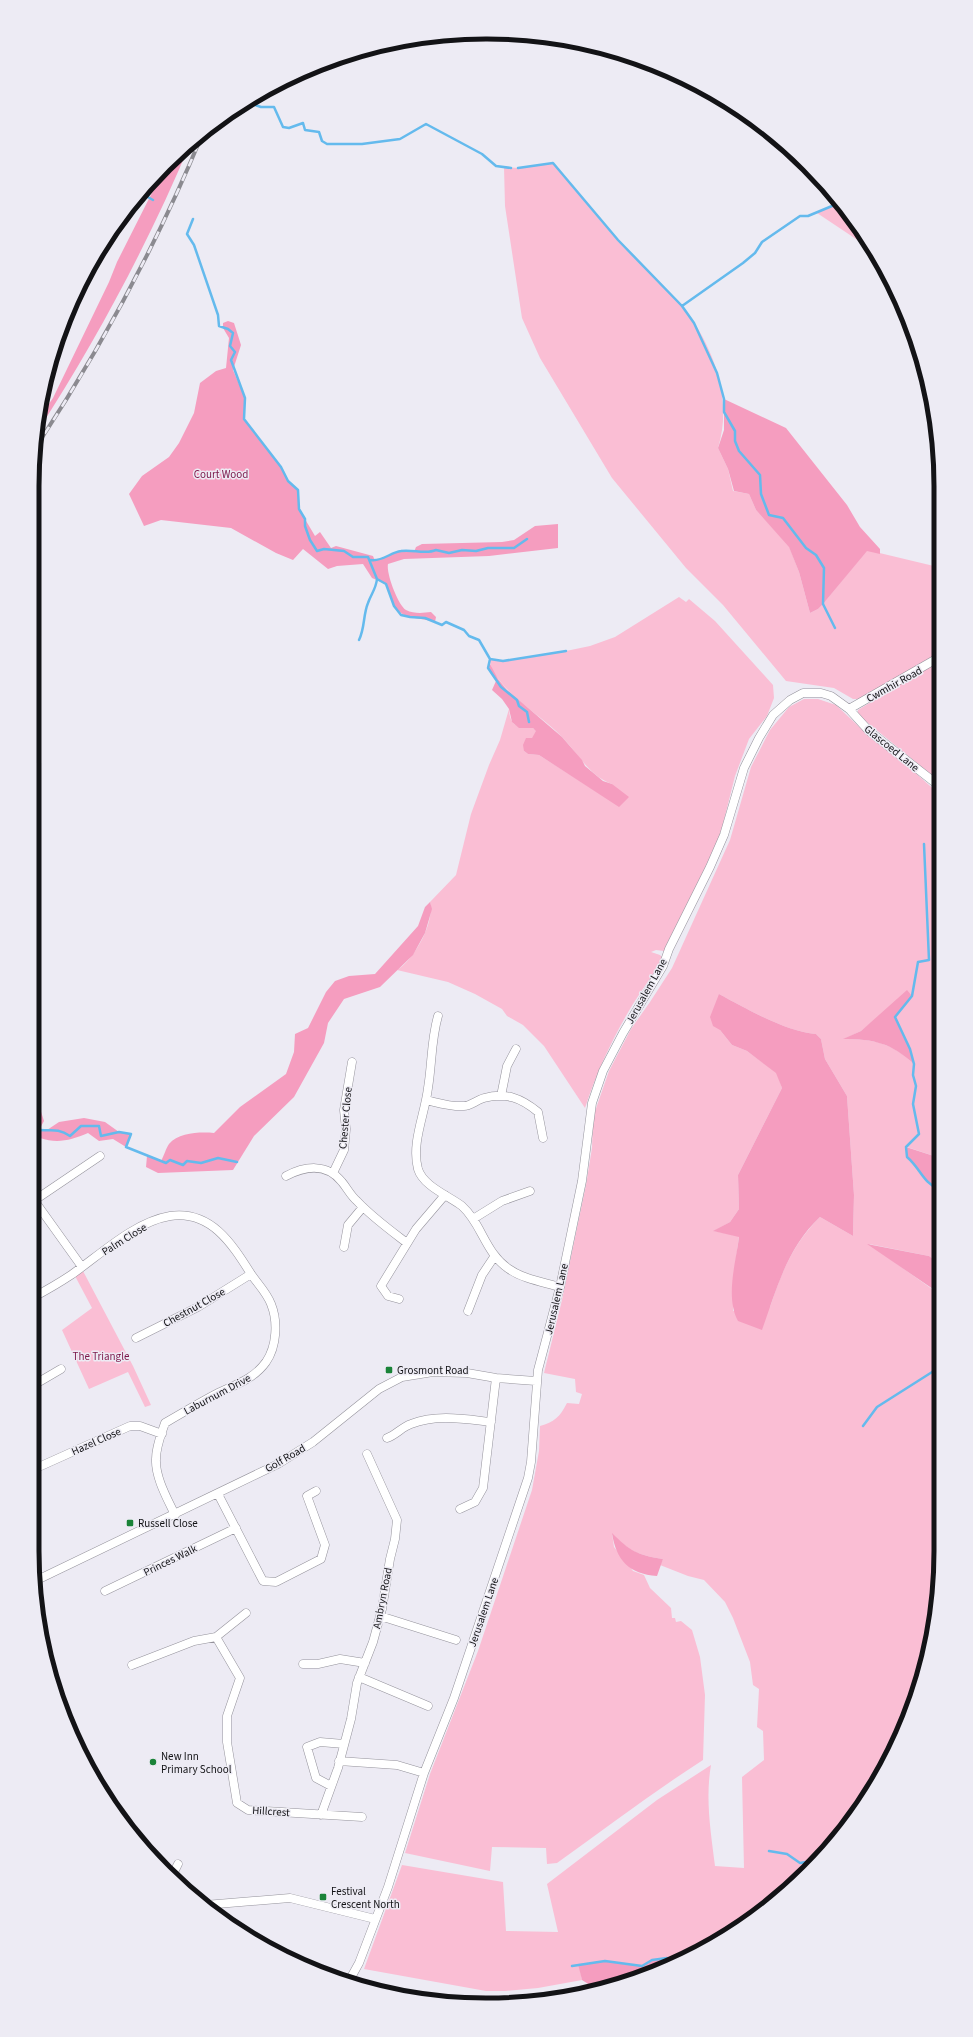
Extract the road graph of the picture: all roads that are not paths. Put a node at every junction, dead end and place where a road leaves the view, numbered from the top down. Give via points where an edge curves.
1 (934, 660) edge
2 (849, 709) junction
3 (934, 782) edge
4 (438, 1016) dead end
5 (516, 1049) dead end
6 (352, 1062) dead end
7 (501, 1096) junction
8 (426, 1100) junction
9 (543, 1138) dead end
10 (100, 1156) dead end
11 (333, 1173) junction
12 (286, 1176) dead end
13 (530, 1191) dead end
14 (445, 1195) junction
15 (39, 1197) edge
16 (363, 1207) junction
17 (39, 1209) edge
18 (473, 1219) junction
19 (407, 1243) junction
20 (344, 1247) dead end
21 (494, 1257) junction
22 (82, 1267) junction
23 (251, 1274) junction
24 (560, 1287) junction
25 (39, 1294) edge
26 (399, 1299) dead end
27 (468, 1311) dead end
28 (136, 1338) dead end
29 (61, 1369) dead end
30 (496, 1378) junction
31 (536, 1381) junction
32 (39, 1382) edge
33 (491, 1422) junction
34 (162, 1434) junction
35 (387, 1438) dead end
36 (367, 1454) dead end
37 (39, 1467) edge
38 (316, 1491) dead end
39 (218, 1494) junction
40 (460, 1508) dead end
41 (174, 1515) junction
42 (236, 1528) junction
43 (40, 1579) edge
44 (105, 1591) dead end
45 (246, 1614) dead end
46 (380, 1616) junction
47 (216, 1637) junction
48 (456, 1640) dead end
49 (364, 1663) junction
50 (303, 1664) dead end
51 (132, 1665) dead end
52 (359, 1677) junction
53 (428, 1706) dead end
54 (344, 1744) junction
55 (339, 1761) junction
56 (424, 1773) junction
57 (331, 1786) junction
58 (321, 1815) junction
59 (362, 1817) dead end
60 (178, 1864) dead end
61 (174, 1871) edge
62 (212, 1904) edge
63 (375, 1919) junction
64 (351, 1977) edge

1 - 2 street, Cwmhir Road
2 - 3 street, Glascoed Lane via 869,731
2 - 24 street, Jerusalem Lane via 831,696 812,691 803,692 773,715 747,762 724,835 694,902 668,949 663,966 603,1071 592,1103 582,1181
4 - 8 street via 432,1034
5 - 7 street via 507,1066
6 - 11 street, Chester Close via 344,1110 344,1150
7 - 8 street via 484,1098 465,1106 448,1106
7 - 9 street via 507,1094 524,1101 538,1112
8 - 14 street via 419,1126 416,1153 418,1170 431,1186
10 - 15 street
11 - 12 street via 322,1168 309,1168 296,1170
11 - 16 street
13 - 18 street via 502,1201
14 - 18 street via 461,1206
14 - 19 street
16 - 19 street
16 - 20 street via 348,1225
17 - 22 street
18 - 21 street
19 - 26 street via 381,1286 388,1296
21 - 24 street via 521,1275
21 - 27 street via 482,1276
22 - 23 street, Palm Close via 122,1237 150,1222 170,1216 208,1222 223,1234
22 - 25 street, Palm Close
23 - 28 street, Chestnut Close via 198,1306
23 - 34 street, Laburnum Drive via 271,1303 275,1321 274,1340 266,1361 252,1378 216,1394 166,1423
24 - 31 street, Jerusalem Lane
29 - 32 street
30 - 31 street, Golf Road
30 - 33 street
30 - 39 street, Golf Road via 467,1373 433,1372 402,1377 379,1389 278,1464
31 - 56 street, Jerusalem Lane via 534,1430 528,1478 456,1691
33 - 35 street via 450,1417 426,1419 409,1424
33 - 40 street via 483,1488 475,1502
34 - 37 street, Hazel Close via 140,1426 130,1426
34 - 41 street, Laburnum Drive via 155,1460 159,1478
36 - 46 street, Ambryn Road via 397,1520
38 - 42 street via 306,1496 325,1545 321,1559 276,1582 263,1581
39 - 41 street, Golf Road
39 - 42 street
41 - 43 street, Golf Road
42 - 44 street, Princes Walk
45 - 47 street
46 - 48 street
46 - 49 street, Ambryn Road
47 - 51 street via 194,1641
47 - 58 street, Hillcrest via 240,1678 227,1716 227,1742 237,1803 248,1810
49 - 50 street via 340,1659 318,1664
49 - 52 street, Ambryn Road
52 - 53 street
52 - 54 street, Ambryn Road
54 - 55 street, Ambryn Road
54 - 57 street via 320,1742 308,1747 316,1778
55 - 56 street via 397,1765
55 - 57 street, Ambryn Road
56 - 63 street, Jerusalem Lane
57 - 58 street, Ambryn Road
58 - 59 street, Hillcrest
60 - 61 street
62 - 63 street via 290,1898
63 - 64 street, Jerusalem Lane

